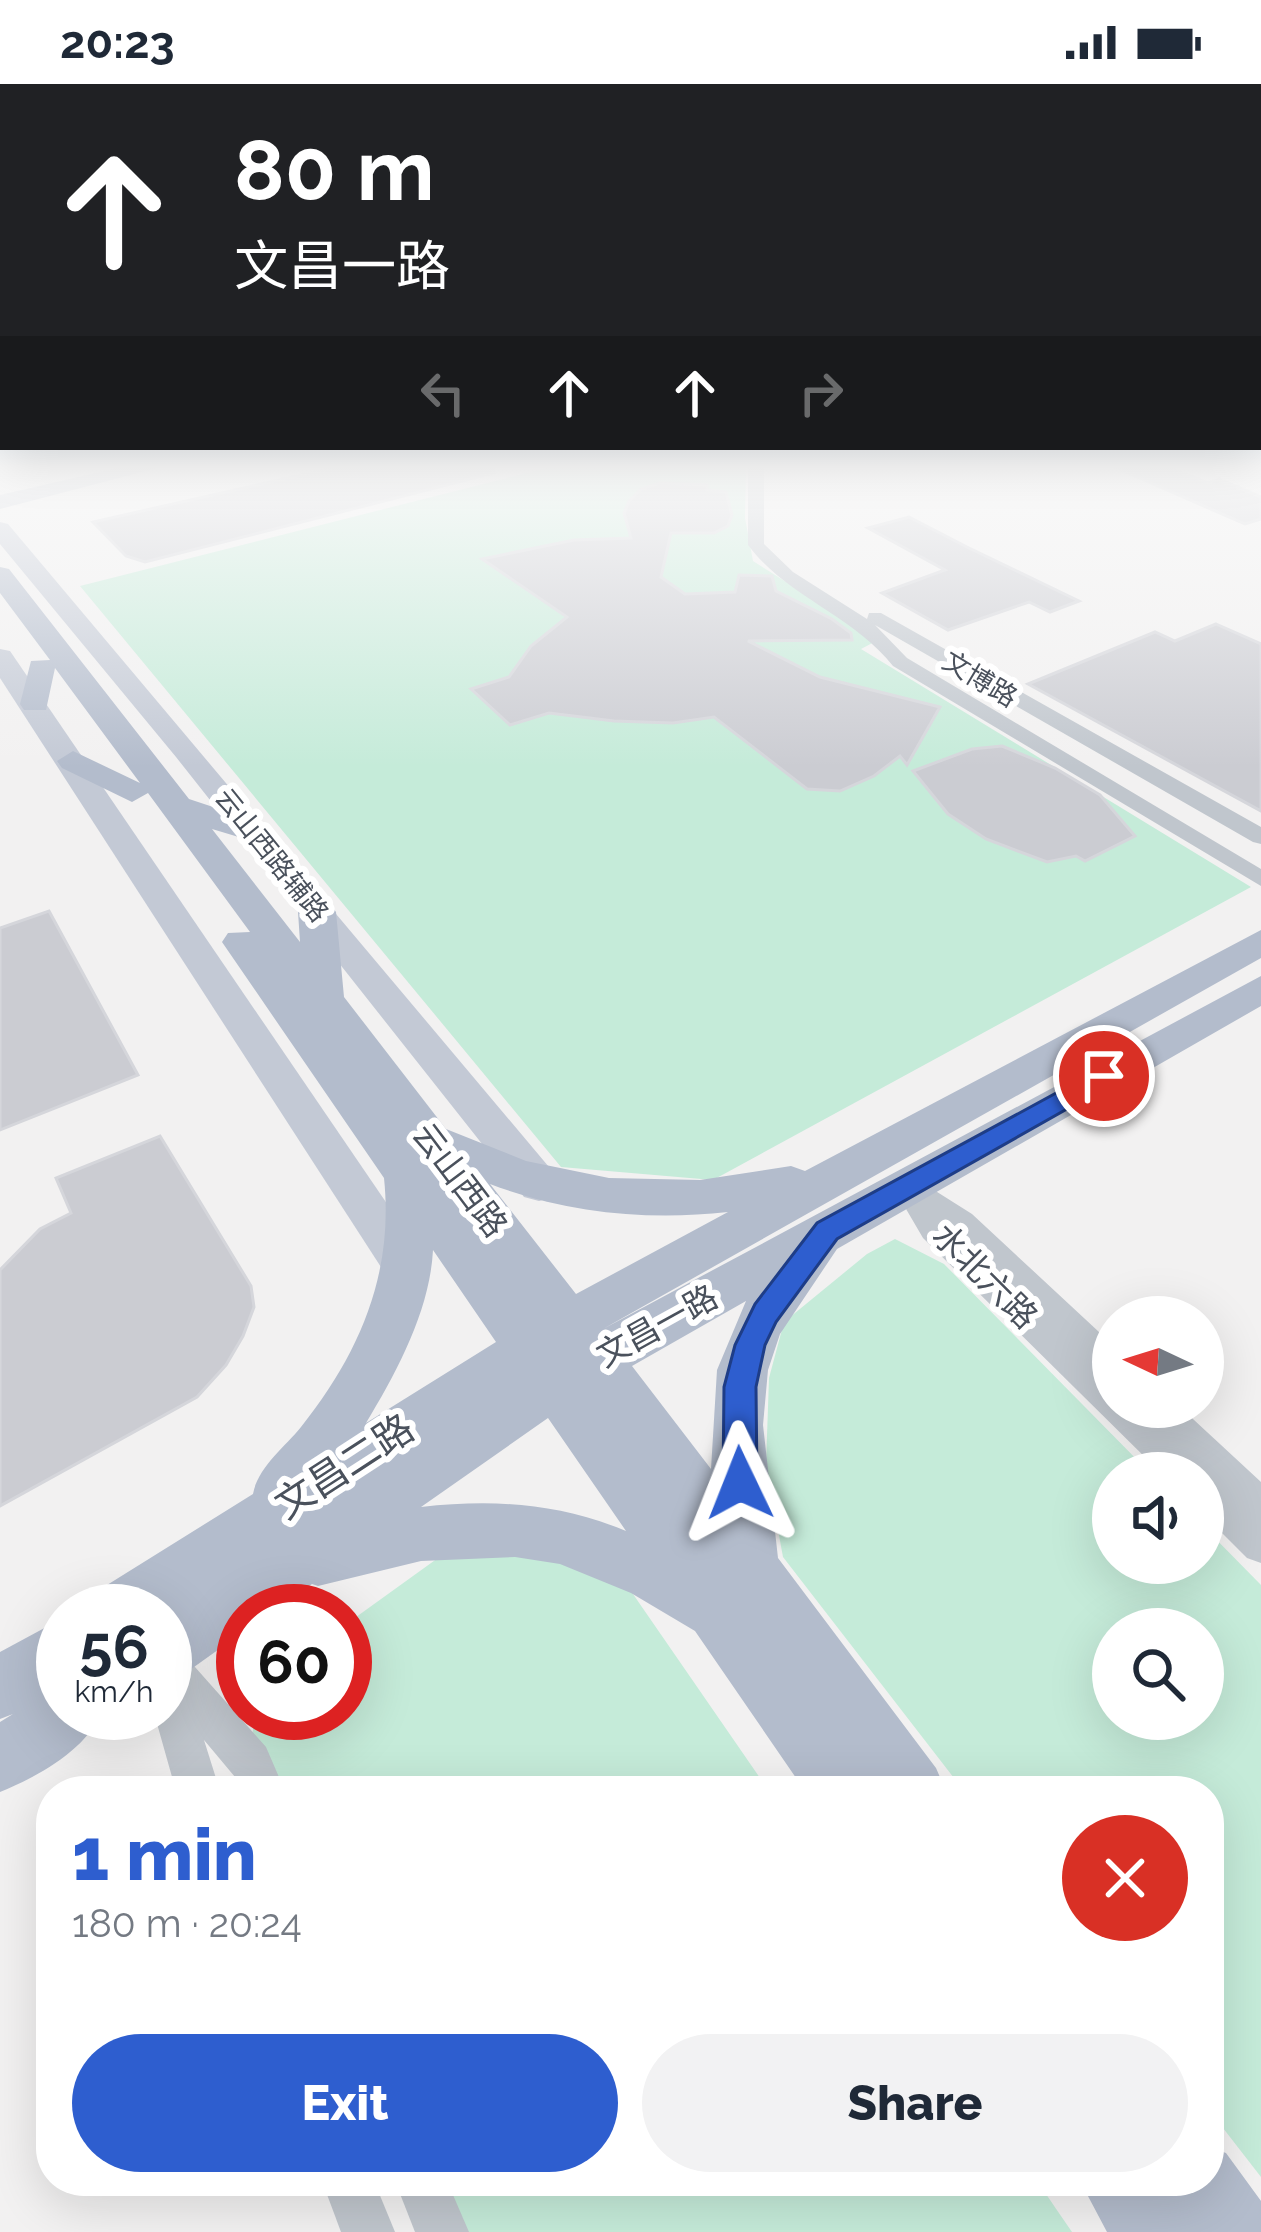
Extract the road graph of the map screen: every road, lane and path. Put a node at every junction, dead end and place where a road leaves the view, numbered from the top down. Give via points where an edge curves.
1 (30, 566) edge
2 (780, 566) edge
3 (795, 566) edge
4 (0, 575) edge
5 (0, 614) edge
6 (0, 657) edge
7 (40, 667) junction
8 (965, 669) junction
9 (932, 682) junction
10 (35, 704) junction
11 (73, 761) junction
12 (132, 792) junction
13 (176, 806) junction
14 (252, 831) junction
15 (1261, 836) edge
16 (1261, 879) edge
17 (317, 912) junction
18 (1261, 942) edge
19 (1261, 989) edge
20 (324, 1001) junction
21 (417, 1153) junction
22 (829, 1176) junction
23 (539, 1185) junction
24 (907, 1185) junction
25 (827, 1231) junction
26 (406, 1268) junction
27 (1092, 1347) edge
28 (563, 1353) junction
29 (1092, 1381) edge
30 (1140, 1428) edge
31 (1177, 1428) edge
32 (1165, 1452) edge
33 (1261, 1507) edge
34 (1224, 1509) edge
35 (1261, 1545) edge
36 (258, 1553) junction
37 (184, 1584) edge
38 (738, 1595) junction
39 (192, 1622) edge
40 (36, 1665) edge
41 (0, 1688) edge
42 (192, 1694) edge
43 (36, 1736) edge
44 (183, 1740) edge
45 (0, 1760) edge
46 (194, 1776) edge
47 (257, 1776) edge
48 (836, 1776) edge
49 (901, 1776) edge
50 (354, 2196) edge
51 (427, 2196) edge
52 (1130, 2196) edge
53 (1209, 2196) edge
54 (368, 2232) edge
55 (442, 2232) edge
56 (1155, 2232) edge
57 (1235, 2232) edge

1 - 14 main road, 云山西路辅路
2 - 9 street, 文博路
3 - 8 street, 文博路
4 - 13 main road, 云山西路
5 - 7 main road, 云山西路
6 - 10 main road
7 - 10 main road
7 - 12 main road, 云山西路
8 - 9 street
8 - 15 street, 文博路
9 - 16 street, 文博路
10 - 11 main road
11 - 12 main road
11 - 26 main road
12 - 21 main road, 云山西路
13 - 14 main road
13 - 20 main road, 云山西路
14 - 17 main road, 云山西路辅路
17 - 20 main road
17 - 23 main road, 云山西路辅路
18 - 22 main road, 文昌一路
19 - 24 main road, 文昌一路
20 - 21 main road, 云山西路
21 - 23 main road
21 - 26 main road
21 - 28 main road, 云山西路
22 - 23 main road via 662,1199
22 - 28 main road, 文昌一路
24 - 25 main road, 文昌一路
24 - 27 street, 水北六路 via 961,1223
24 - 29 street, 水北六路 via 934,1229
25 - 28 main road, 文昌一路
25 - 38 main road via 750,1345 740,1387
26 - 36 main road via 393,1312 336,1423 295,1476
28 - 36 main road, 文昌二路
28 - 38 main road, 云山西路
30 - 32 street, 水北六路
31 - 33 street
34 - 35 street
36 - 37 main road, 文昌二路
36 - 38 main road via 525,1526
36 - 39 main road, 文昌二路
38 - 48 main road, 云山西路
38 - 49 main road, 云山西路
40 - 41 main road
42 - 47 street
43 - 45 main road
44 - 46 street
50 - 54 street
51 - 55 street
52 - 56 main road
53 - 57 main road

